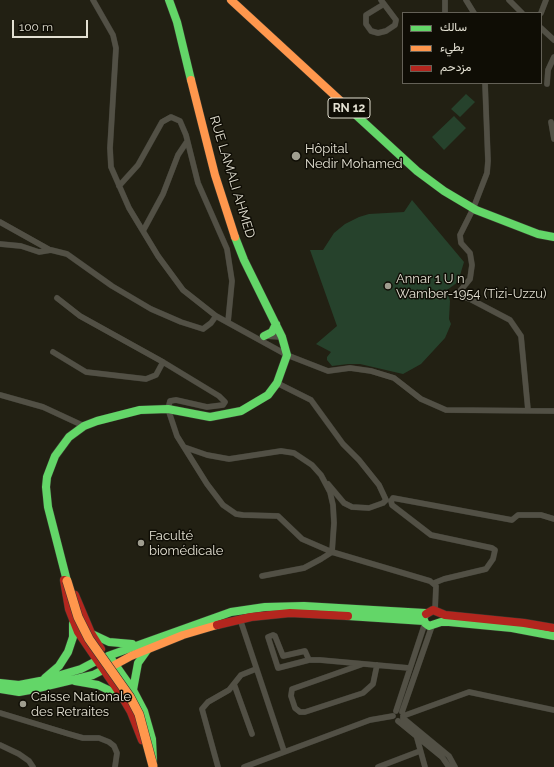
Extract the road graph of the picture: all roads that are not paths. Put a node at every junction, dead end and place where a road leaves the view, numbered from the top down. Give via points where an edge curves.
1 (170, 0) edge
2 (231, 0) edge
3 (445, 0) edge
4 (466, 0) edge
5 (509, 0) edge
6 (546, 0) edge
7 (93, 1) edge
8 (382, 2) edge
9 (445, 12) edge
10 (473, 12) edge
11 (521, 12) edge
12 (541, 12) edge
13 (542, 29) edge
14 (554, 40) edge
15 (554, 57) edge
16 (485, 84) edge
17 (547, 84) dead end
18 (551, 122) dead end
19 (554, 139) edge
20 (186, 143) junction
21 (119, 186) junction
22 (473, 208) junction
23 (0, 222) edge
24 (143, 231) junction
25 (554, 237) edge
26 (0, 244) edge
27 (50, 250) junction
28 (57, 298) dead end
29 (216, 316) junction
30 (228, 322) junction
31 (276, 324) junction
32 (254, 335) junction
33 (264, 336) junction
34 (282, 336) junction
35 (54, 352) dead end
36 (287, 355) junction
37 (163, 362) junction
38 (278, 383) junction
39 (0, 395) edge
40 (168, 409) junction
41 (528, 410) junction
42 (546, 410) junction
43 (554, 411) edge
44 (554, 414) edge
45 (84, 426) junction
46 (184, 447) junction
47 (324, 480) junction
48 (388, 500) junction
49 (554, 519) edge
50 (332, 552) junction
51 (262, 576) dead end
52 (66, 577) junction
53 (434, 583) junction
54 (436, 612) junction
55 (240, 619) junction
56 (73, 621) junction
57 (429, 621) junction
58 (554, 628) edge
59 (91, 633) junction
60 (554, 636) edge
61 (139, 643) junction
62 (149, 648) junction
63 (309, 660) junction
64 (106, 663) junction
65 (365, 664) junction
66 (377, 664) junction
67 (409, 668) junction
68 (256, 669) junction
69 (40, 681) junction
70 (65, 681) junction
71 (0, 683) edge
72 (234, 684) junction
73 (0, 689) edge
74 (134, 690) junction
75 (121, 695) junction
76 (554, 710) edge
77 (0, 713) edge
78 (399, 716) junction
79 (252, 734) dead end
80 (417, 738) junction
81 (0, 745) edge
82 (284, 751) junction
83 (420, 751) junction
84 (33, 767) edge
85 (115, 767) edge
86 (155, 767) edge
87 (218, 767) edge
88 (244, 767) edge
89 (378, 767) edge
90 (425, 767) edge
91 (449, 767) edge
92 (455, 767) edge

1 - 31 main road, RUE LAMALI AHMED via 215,175 234,234
2 - 22 main road, RN 12 via 417,171
3 - 9 street
4 - 10 street
5 - 11 street
6 - 12 street
7 - 21 street via 113,35 116,48 110,148 111,167
8 - 8 street via 366,15 366,24 378,33 395,25 396,20
13 - 14 street
15 - 17 street via 548,70
16 - 22 street via 488,167
18 - 19 street
20 - 21 street via 186,135 180,121 167,118 162,122 138,165
20 - 24 street
20 - 30 street via 198,183 227,249 232,281
21 - 24 street
22 - 25 main road, RN 12 via 538,234
22 - 41 street via 460,235 461,243 470,253 472,265 470,279 460,291 460,296 510,320 521,336
23 - 27 street
24 - 29 street via 183,290
26 - 27 street via 21,246 39,252
27 - 29 street via 66,254 112,286 151,309 181,322 203,329
28 - 37 street via 106,332
29 - 30 street
30 - 32 street
31 - 33 main road via 272,332
31 - 34 main road, RUE LAMALI AHMED
32 - 33 street
32 - 36 street
33 - 34 street
34 - 36 main road, RUE LAMALI AHMED
35 - 37 street via 86,372 146,379 156,374
36 - 38 main road
36 - 41 street via 328,371 350,368 394,378 421,399 446,410
37 - 40 street via 225,402 224,405 207,407 176,400 170,401
38 - 40 main road via 268,395 255,404 226,415 210,416
38 - 48 street via 311,400 343,444 379,485
39 - 45 street via 43,407
40 - 45 main road via 125,412
40 - 46 street via 177,436
41 - 42 street
42 - 43 street
42 - 44 street
45 - 52 main road via 58,449 47,477 48,507
46 - 47 street via 229,459 281,452 294,453 312,465
46 - 50 street via 223,505 236,514 278,516 297,537
47 - 48 street via 344,503 352,507 369,508
47 - 50 street via 333,505
48 - 49 street via 396,498 512,520 518,515 541,515
48 - 53 street via 431,535 495,550 493,559 486,569
50 - 51 street via 304,568
50 - 53 street
52 - 56 main road via 66,598
52 - 59 main road via 71,583
52 - 86 main road, bridge via 78,617 88,639 130,697 139,714
53 - 54 street
54 - 57 main road via 430,610
54 - 58 main road
55 - 57 main road via 290,613
55 - 62 main road via 183,635
55 - 68 street
56 - 64 main road via 82,640
56 - 69 main road via 71,645 64,660 54,672
57 - 60 main road via 512,628
57 - 61 main road via 304,606 265,607 231,612
57 - 67 street
57 - 78 street
59 - 61 main road via 109,642
59 - 64 main road
61 - 64 main road
62 - 64 main road
62 - 74 main road via 138,663
63 - 63 street via 278,668 269,635 275,636 283,656 305,651
63 - 65 street
64 - 69 main road
64 - 70 main road via 93,675
64 - 74 main road
64 - 75 main road
65 - 66 street
65 - 66 street via 292,689 291,696 295,708 305,712 362,693 373,684
66 - 67 street
67 - 78 street
68 - 72 street via 241,676
68 - 82 street
69 - 71 main road via 19,685
70 - 73 main road via 19,692
70 - 75 main road via 82,681
72 - 79 street
72 - 87 street via 202,709
74 - 86 main road via 144,711 152,739
75 - 86 main road
76 - 78 street via 469,692
77 - 85 street via 83,738 99,738 109,742 117,753
78 - 80 street
78 - 82 street via 370,720
78 - 92 street via 447,754
80 - 83 street
80 - 91 street via 444,759
81 - 84 street via 30,761
82 - 88 street
83 - 89 street
83 - 90 street

